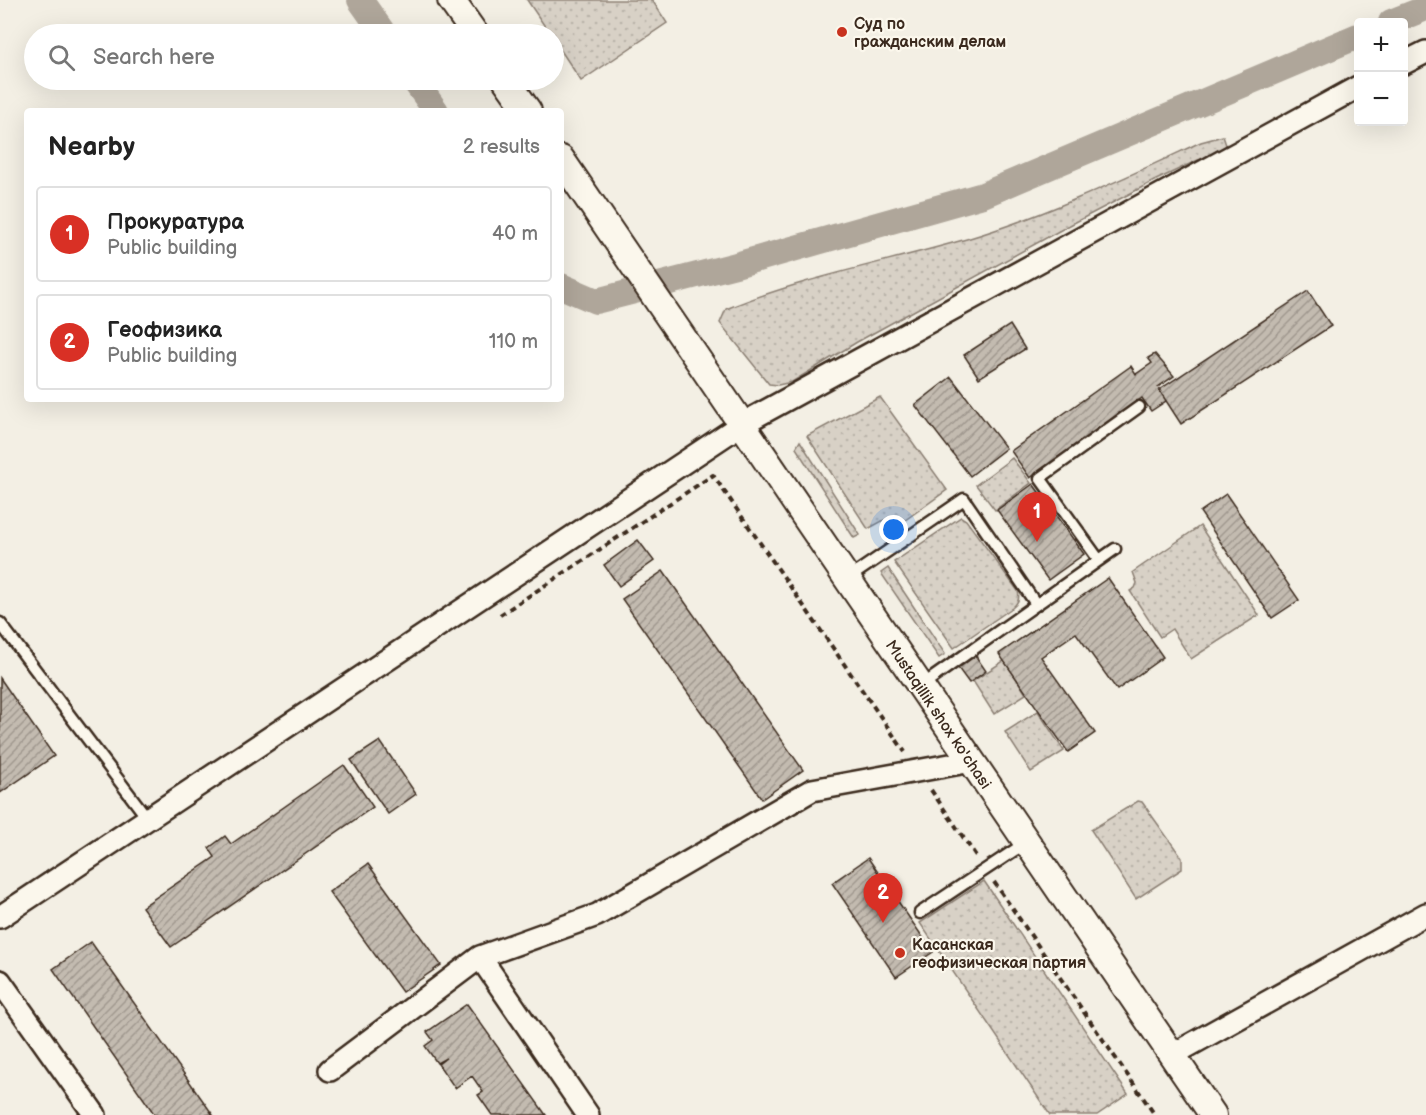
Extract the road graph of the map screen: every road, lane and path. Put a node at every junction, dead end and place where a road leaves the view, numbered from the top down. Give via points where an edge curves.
1 (452, 0) edge
2 (468, 24) edge
3 (1426, 52) edge
4 (1408, 61) edge
5 (513, 90) edge
6 (1354, 90) edge
7 (526, 108) edge
8 (564, 163) edge
9 (1139, 407) dead end
10 (742, 424) junction
11 (1115, 549) dead end
12 (1099, 560) junction
13 (848, 579) junction
14 (1036, 604) junction
15 (495, 618) dead end
16 (0, 623) edge
17 (920, 686) junction
18 (972, 761) junction
19 (918, 771) junction
20 (148, 819) junction
21 (1027, 842) junction
22 (986, 870) junction
23 (920, 913) dead end
24 (1426, 914) edge
25 (0, 917) edge
26 (480, 957) junction
27 (0, 981) edge
28 (1172, 1055) junction
29 (330, 1070) dead end
30 (95, 1115) edge
31 (588, 1115) edge
32 (1155, 1115) edge
33 (1213, 1115) edge

1 - 2 street
3 - 4 street
5 - 7 street
6 - 10 street
8 - 10 street, Mustaqillik shox ko'chasi
9 - 12 lane via 1040,478
10 - 13 street, Mustaqillik shox ko'chasi
10 - 20 street
11 - 12 lane
12 - 14 lane
13 - 14 lane via 964,499
13 - 17 street, Mustaqillik shox ko'chasi
14 - 17 lane
15 - 19 path via 713,475
16 - 20 lane
17 - 18 street, Mustaqillik shox ko'chasi
18 - 19 street
18 - 21 street, Mustaqillik shox ko'chasi
19 - 22 path
19 - 26 street via 812,790 597,915
20 - 25 street
21 - 22 lane
21 - 28 street, Mustaqillik shox ko'chasi
22 - 23 lane
22 - 32 path
24 - 28 street
26 - 29 street
26 - 31 street
27 - 30 street
28 - 33 street, Mustaqillik shox ko'chasi

